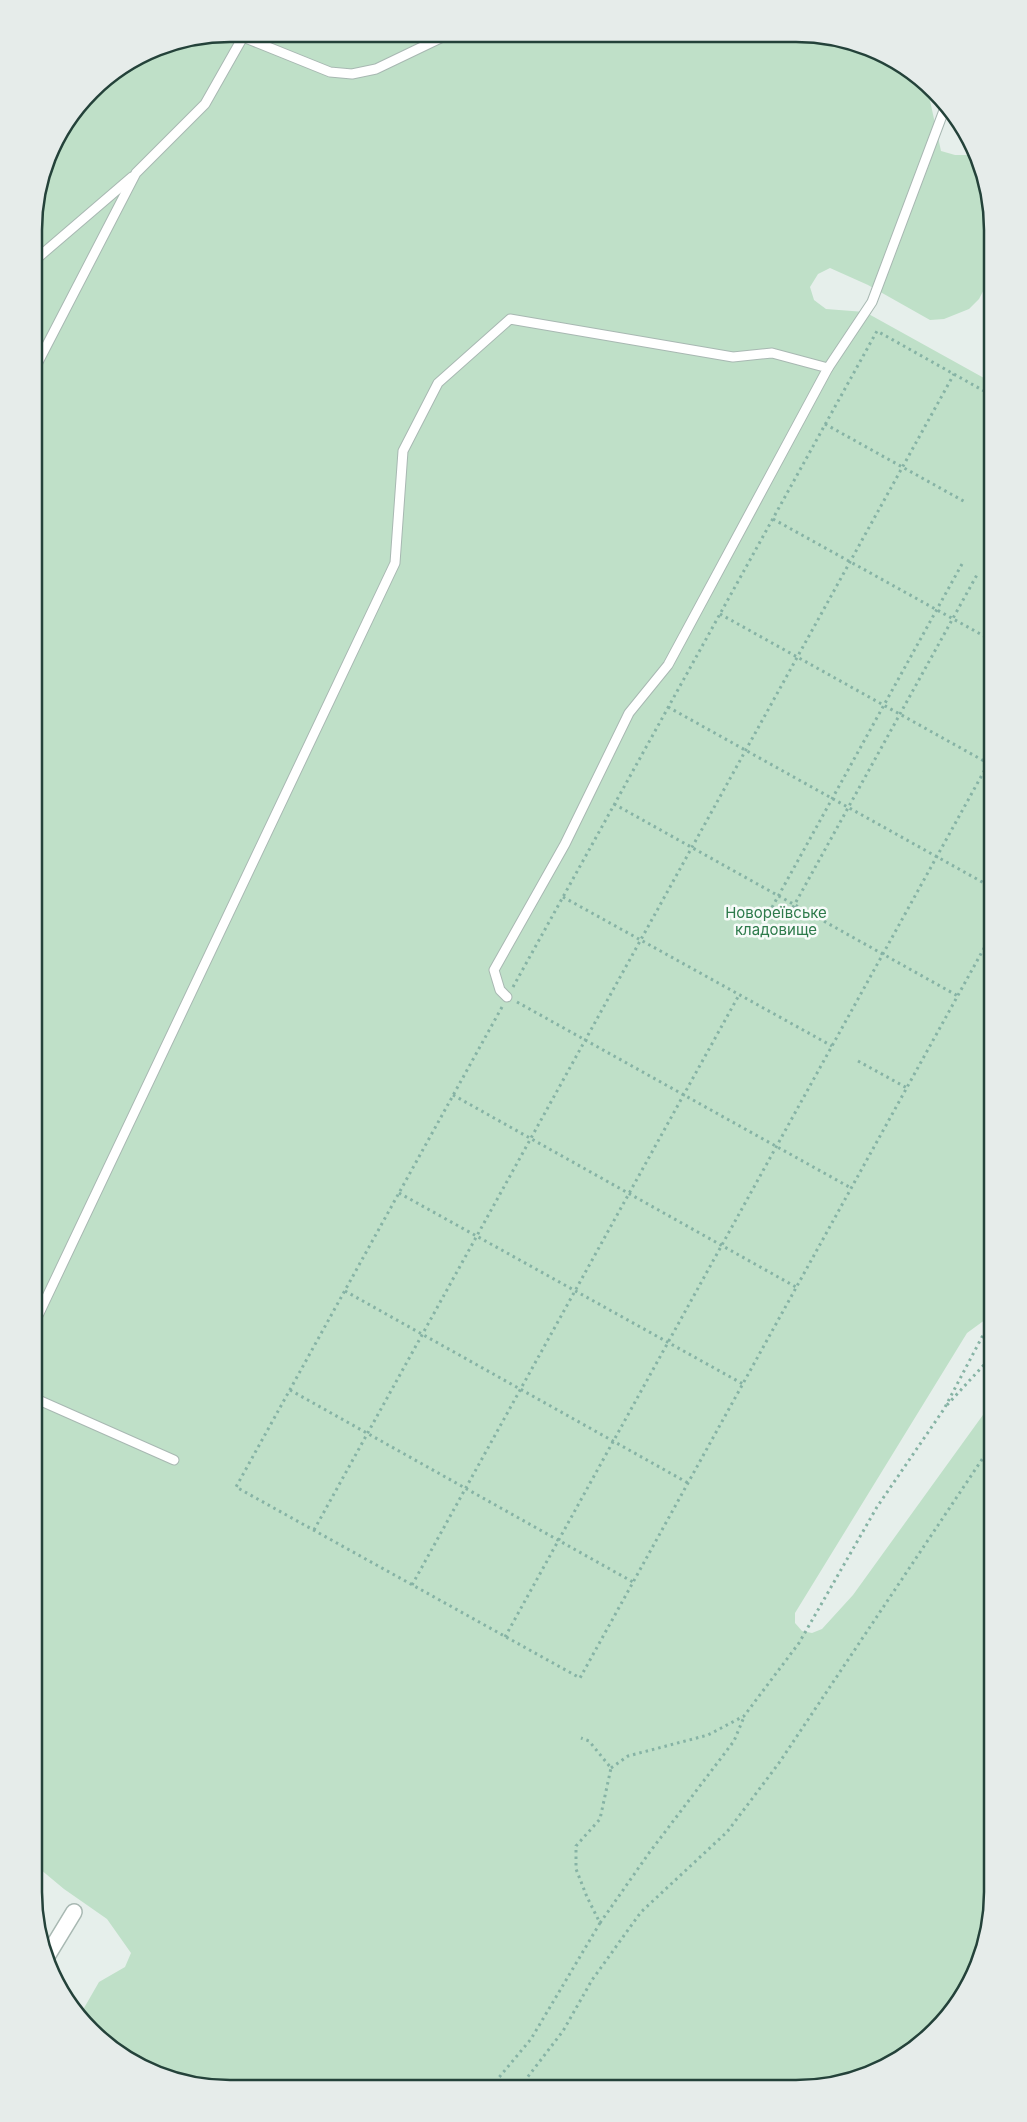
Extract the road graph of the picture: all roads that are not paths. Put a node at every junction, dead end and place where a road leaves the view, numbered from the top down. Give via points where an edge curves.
1 (240, 43) edge
2 (258, 43) edge
3 (430, 43) edge
4 (943, 113) edge
5 (136, 173) junction
6 (42, 254) edge
7 (42, 355) edge
8 (828, 368) junction
9 (508, 997) road end
10 (42, 1307) edge
11 (42, 1402) edge
12 (174, 1460) dead end
13 (74, 1912) dead end
14 (51, 1949) edge

1 - 5 lane via 205,104
2 - 3 lane via 330,72 352,74 376,69
4 - 8 lane via 872,302
5 - 6 lane
5 - 7 lane
8 - 9 lane via 668,666 629,713 565,844 494,970 500,990
8 - 10 lane via 772,353 733,357 510,319 438,383 403,451 395,563
11 - 12 lane
13 - 14 street

